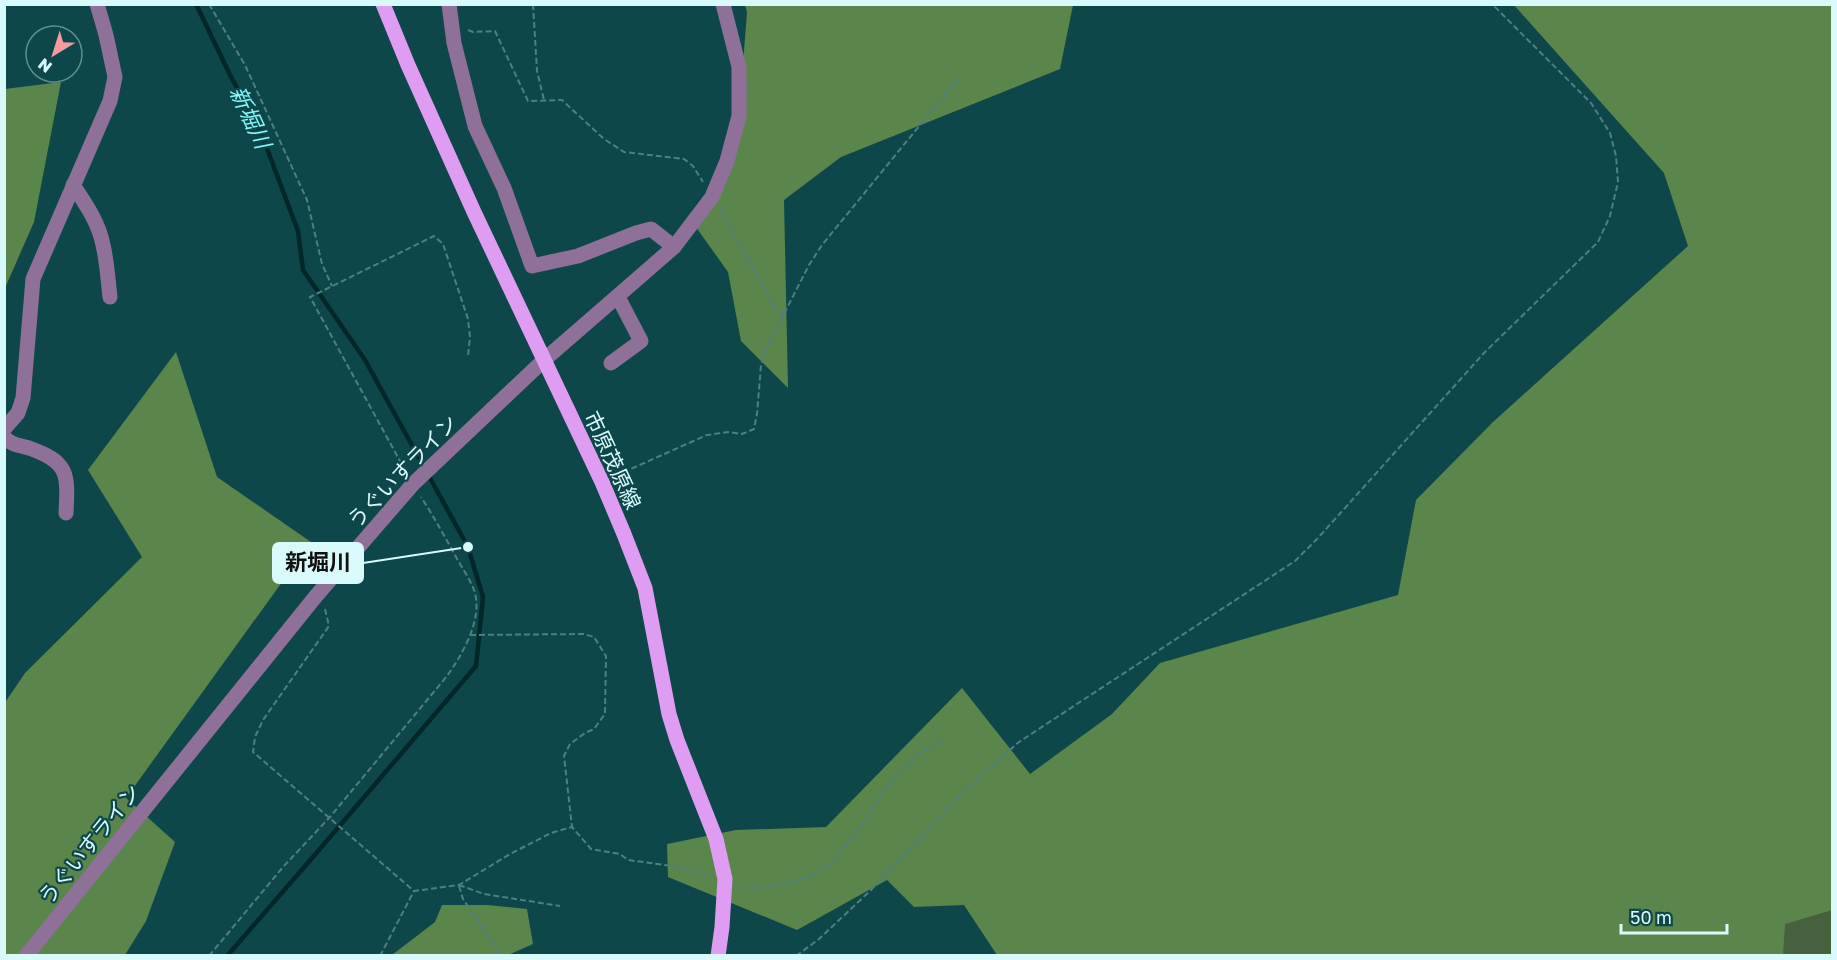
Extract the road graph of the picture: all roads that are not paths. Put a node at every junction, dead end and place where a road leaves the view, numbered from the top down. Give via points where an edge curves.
1 (97, 4) edge
2 (383, 4) edge
3 (449, 4) edge
4 (723, 4) edge
5 (73, 185) junction
6 (674, 247) junction
7 (110, 297) dead end
8 (618, 297) junction
9 (544, 360) junction
10 (611, 363) dead end
11 (4, 429) edge
12 (4, 437) edge
13 (66, 513) dead end
14 (26, 956) edge
15 (718, 956) edge

1 - 5 street via 115,77 110,101
2 - 9 main road, 市原茂原線
3 - 6 street via 475,126 504,188 532,266 578,256 651,229
4 - 6 street, うぐいすライン via 739,67 739,116 712,197
5 - 7 street via 103,244
5 - 11 street via 33,279 23,398 18,413
6 - 8 street, うぐいすライン
8 - 9 street, うぐいすライン
8 - 10 street via 641,341
9 - 14 street, うぐいすライン via 413,484 316,596
9 - 15 main road, 市原茂原線 via 602,482 645,588 669,714 716,839 725,884
12 - 13 street via 63,468 67,480

